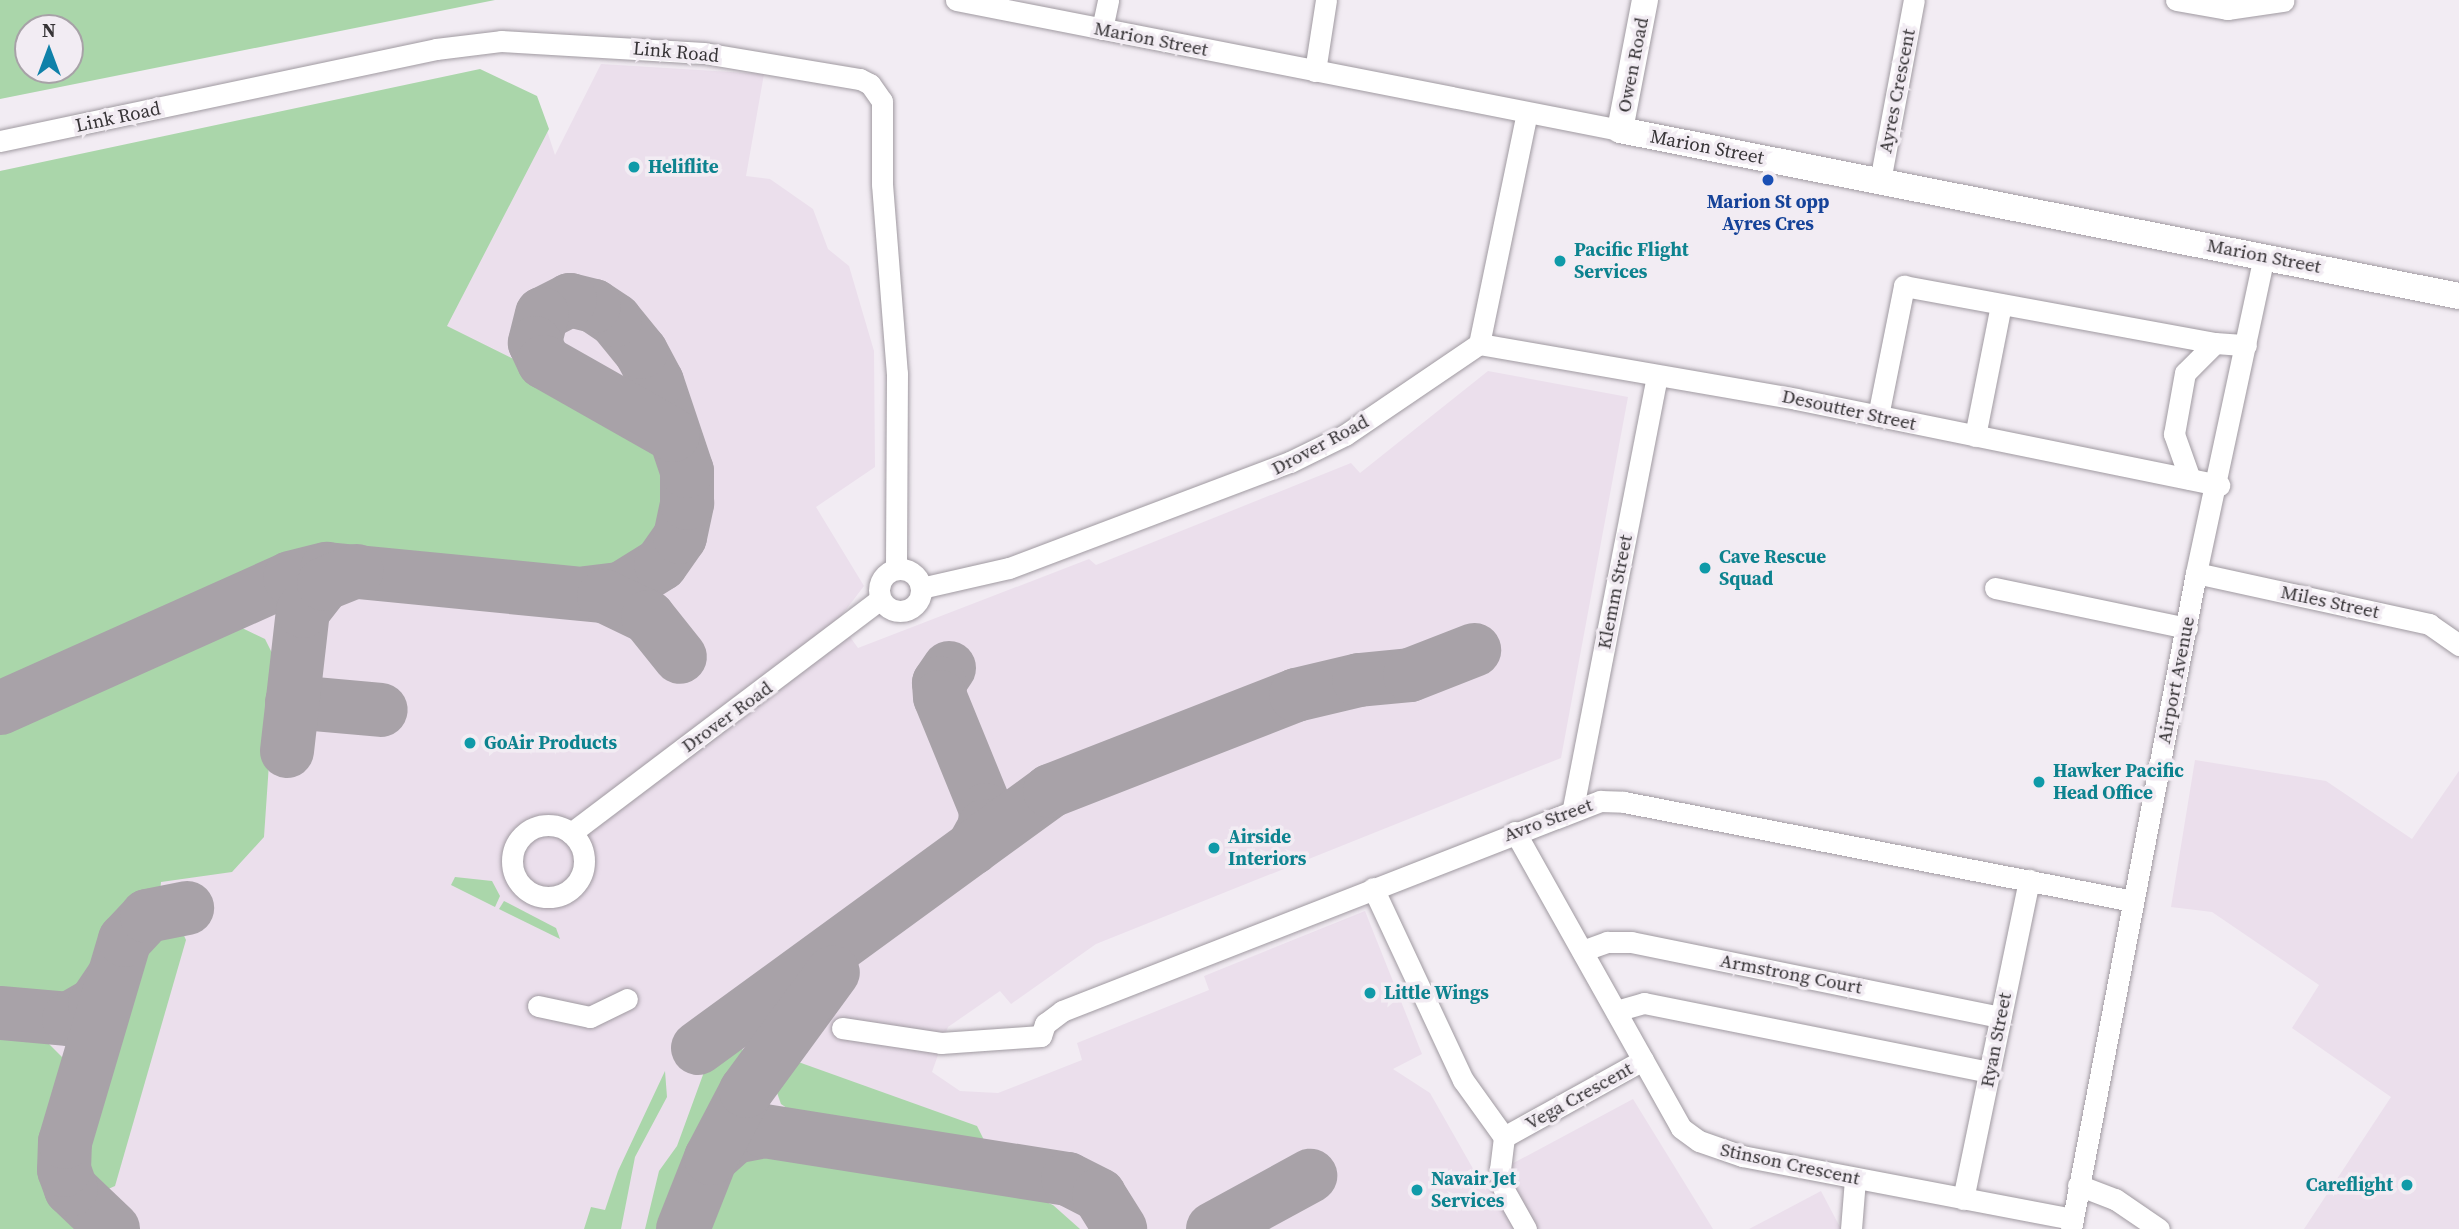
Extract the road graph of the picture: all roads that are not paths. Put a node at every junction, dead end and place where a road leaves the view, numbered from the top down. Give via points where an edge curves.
1 (956, 0) edge
2 (1108, 0) edge
3 (1326, 0) edge
4 (1645, 0) edge
5 (1914, 0) edge
6 (2176, 0) edge
7 (2283, 1) edge
8 (1102, 29) junction
9 (1315, 71) junction
10 (1527, 113) junction
11 (1620, 130) junction
12 (0, 141) edge
13 (1880, 181) junction
14 (2264, 256) junction
15 (2459, 296) edge
16 (2001, 305) junction
17 (2215, 343) junction
18 (1479, 344) junction
19 (2246, 345) junction
20 (1657, 376) junction
21 (1878, 416) junction
22 (1975, 436) junction
23 (2190, 479) junction
24 (2219, 485) junction
25 (897, 569) junction
26 (2196, 573) junction
27 (921, 588) junction
28 (1995, 588) dead end
29 (880, 599) junction
30 (2187, 628) junction
31 (2459, 645) edge
32 (1573, 808) junction
33 (1515, 832) junction
34 (571, 833) dead end
35 (2029, 880) junction
36 (1373, 888) junction
37 (2133, 901) junction
38 (1582, 951) junction
39 (627, 999) dead end
40 (538, 1006) dead end
41 (1615, 1011) junction
42 (2000, 1017) junction
43 (842, 1028) dead end
44 (1643, 1060) junction
45 (1989, 1072) junction
46 (1504, 1137) junction
47 (1855, 1179) junction
48 (2078, 1185) junction
49 (1963, 1199) junction
50 (2072, 1224) edge
51 (1526, 1229) edge
52 (1852, 1229) edge
53 (2159, 1229) edge

1 - 8 street, Marion Street
2 - 8 street
3 - 9 street
4 - 11 main road, Owen Road
5 - 13 street, Ayres Crescent
6 - 7 street via 2227,9
8 - 9 street, Marion Street
9 - 10 street, Marion Street
10 - 11 street, Marion Street
10 - 18 street
11 - 13 main road, Marion Street
12 - 25 street, Link Road via 436,49 501,40 704,53 860,79 870,84 882,101 882,184 897,373
13 - 14 main road, Marion Street
14 - 15 main road, Marion Street
14 - 19 street, Airport Avenue
16 - 17 street
16 - 21 street via 1904,286
16 - 22 street
17 - 19 street
17 - 23 street via 2185,373 2174,434
18 - 20 street, Desoutter Street
18 - 27 street, Drover Road via 1345,435 1290,463 1009,568
19 - 24 street, Airport Avenue
20 - 21 street, Desoutter Street
20 - 32 street, Klemm Street
21 - 22 street, Desoutter Street
22 - 23 street, Desoutter Street
23 - 24 street, Desoutter Street
24 - 26 street, Airport Avenue
25 - 27 street via 915,576
25 - 29 street via 881,581
26 - 30 street, Airport Avenue
26 - 31 street, Miles Street via 2429,624
27 - 29 street via 918,601 906,610 892,609
28 - 30 street
29 - 34 street, Drover Road
30 - 37 street, Airport Avenue
32 - 33 street, Avro Street
32 - 35 street, Avro Street via 1600,801 1625,802
33 - 36 street, Avro Street
33 - 38 street, Stinson Crescent
35 - 37 street, Avro Street
35 - 42 street, Ryan Street
36 - 43 street, Avro Street via 1062,1011 1045,1024 1041,1035 941,1043
36 - 46 street, Vega Crescent via 1463,1080
37 - 48 street, Airport Avenue
38 - 41 street, Stinson Crescent
38 - 42 street, Armstrong Court via 1606,942 1631,942
39 - 40 street via 590,1017
41 - 44 street, Stinson Crescent
41 - 45 street via 1644,1003
42 - 45 street, Ryan Street
44 - 46 street, Vega Crescent
44 - 47 street, Stinson Crescent via 1681,1128 1699,1141 1717,1151
45 - 49 street, Ryan Street
46 - 51 street via 1500,1169 1504,1190
47 - 49 street, Stinson Crescent
47 - 52 street
48 - 50 street, Airport Avenue
48 - 53 street via 2115,1199
49 - 50 street, Stinson Crescent

